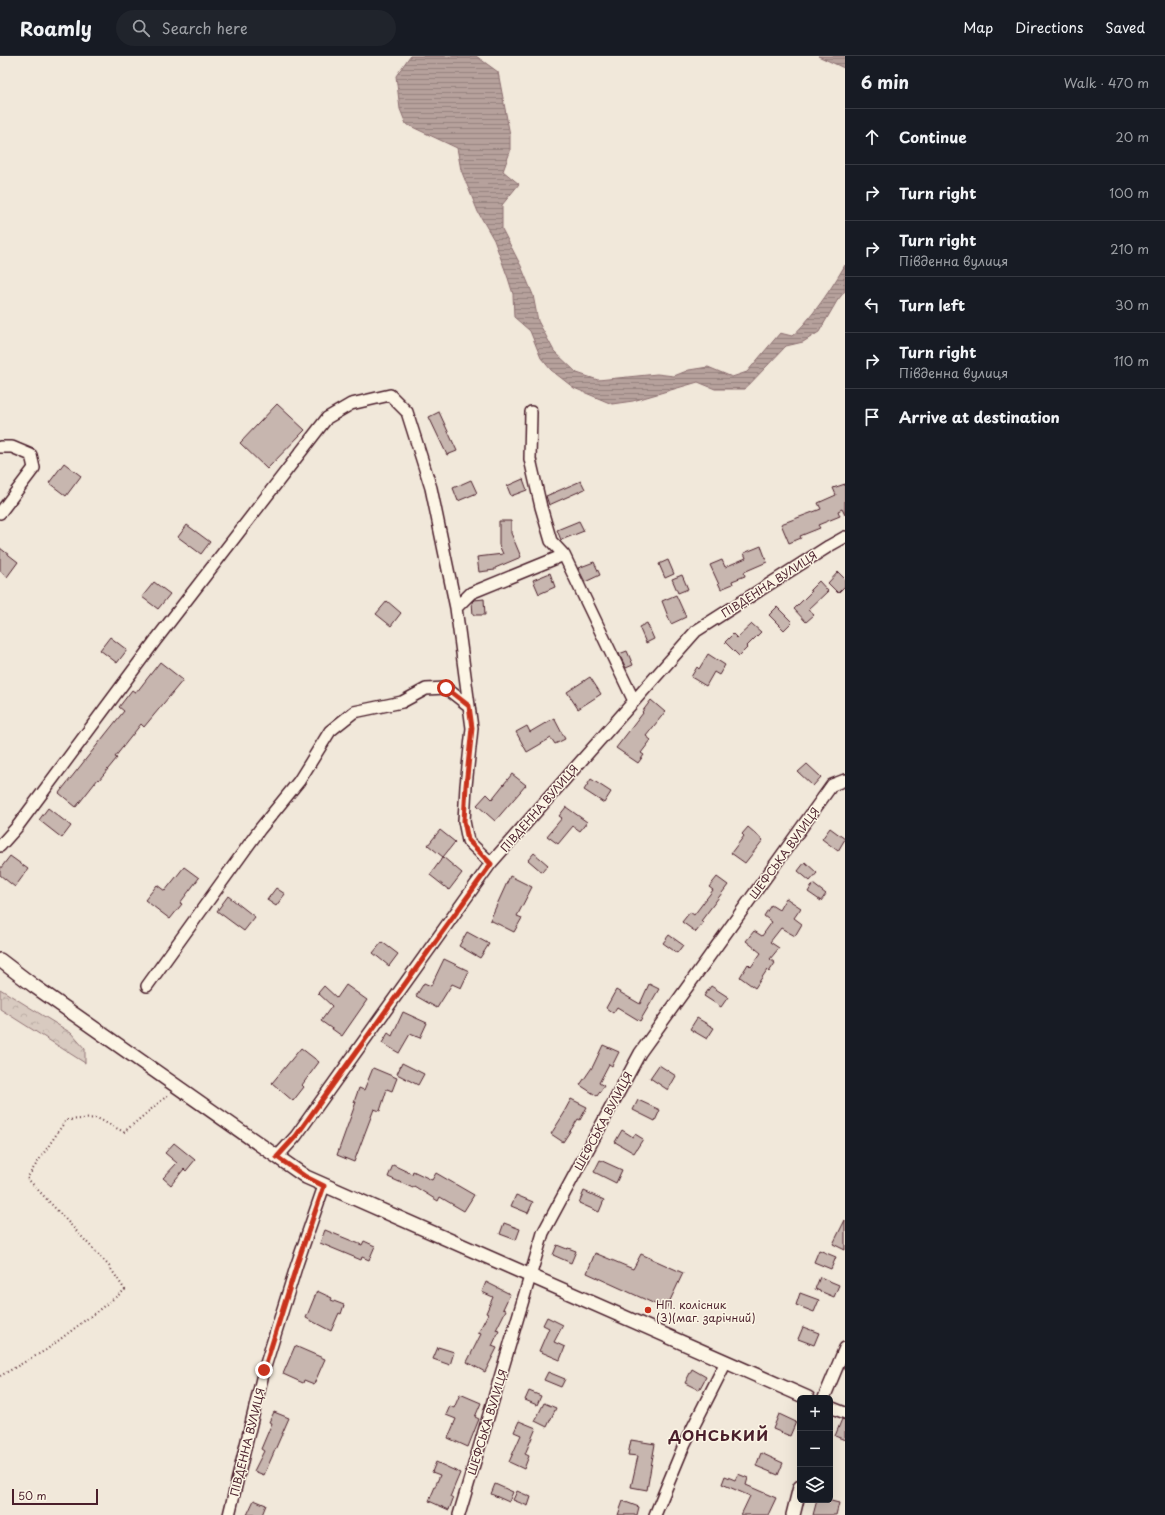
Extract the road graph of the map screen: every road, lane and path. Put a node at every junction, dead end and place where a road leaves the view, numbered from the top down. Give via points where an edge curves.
1 (530, 412) dead end
2 (0, 447) edge
3 (0, 513) edge
4 (845, 537) edge
5 (564, 555) junction
6 (456, 608) junction
7 (634, 701) junction
8 (469, 706) junction
9 (845, 780) edge
10 (0, 846) edge
11 (491, 864) junction
12 (0, 960) edge
13 (147, 986) dead end
14 (178, 1087) junction
15 (277, 1157) junction
16 (324, 1186) junction
17 (530, 1276) junction
18 (845, 1348) edge
19 (726, 1362) junction
20 (0, 1376) edge
21 (801, 1395) edge
22 (825, 1395) edge
23 (833, 1408) edge
24 (845, 1413) edge
25 (797, 1499) edge
26 (229, 1515) edge
27 (459, 1515) edge
28 (655, 1515) edge
29 (793, 1515) edge

1 - 5 street via 530,459 541,507 551,541
2 - 3 street via 12,447 31,455 34,468
4 - 7 street, ПІВДЕННА ВУЛИЦЯ via 696,631
5 - 6 street via 470,594
5 - 7 street
6 - 8 street
6 - 10 street via 431,488 407,412 390,395 351,404 328,418
7 - 11 street, ПІВДЕННА ВУЛИЦЯ
8 - 11 street via 472,728 464,821 468,840
8 - 13 street via 446,688 426,690 402,702 354,712 330,731 299,781 260,829
9 - 17 street, ШЕФСЬКА ВУЛИЦЯ via 832,785 640,1053 543,1233
11 - 15 street, ПІВДЕННА ВУЛИЦЯ via 301,1130
12 - 14 street
14 - 15 street
14 - 20 path via 124,1132 97,1118 66,1120 28,1178 109,1266 125,1290 46,1350
15 - 16 street
16 - 17 street
16 - 26 street, ПІВДЕННА ВУЛИЦЯ via 264,1370
17 - 19 street
17 - 27 street, ШЕФСЬКА ВУЛИЦЯ
18 - 22 street
19 - 21 street
19 - 28 street via 685,1443
23 - 24 street
25 - 29 street

